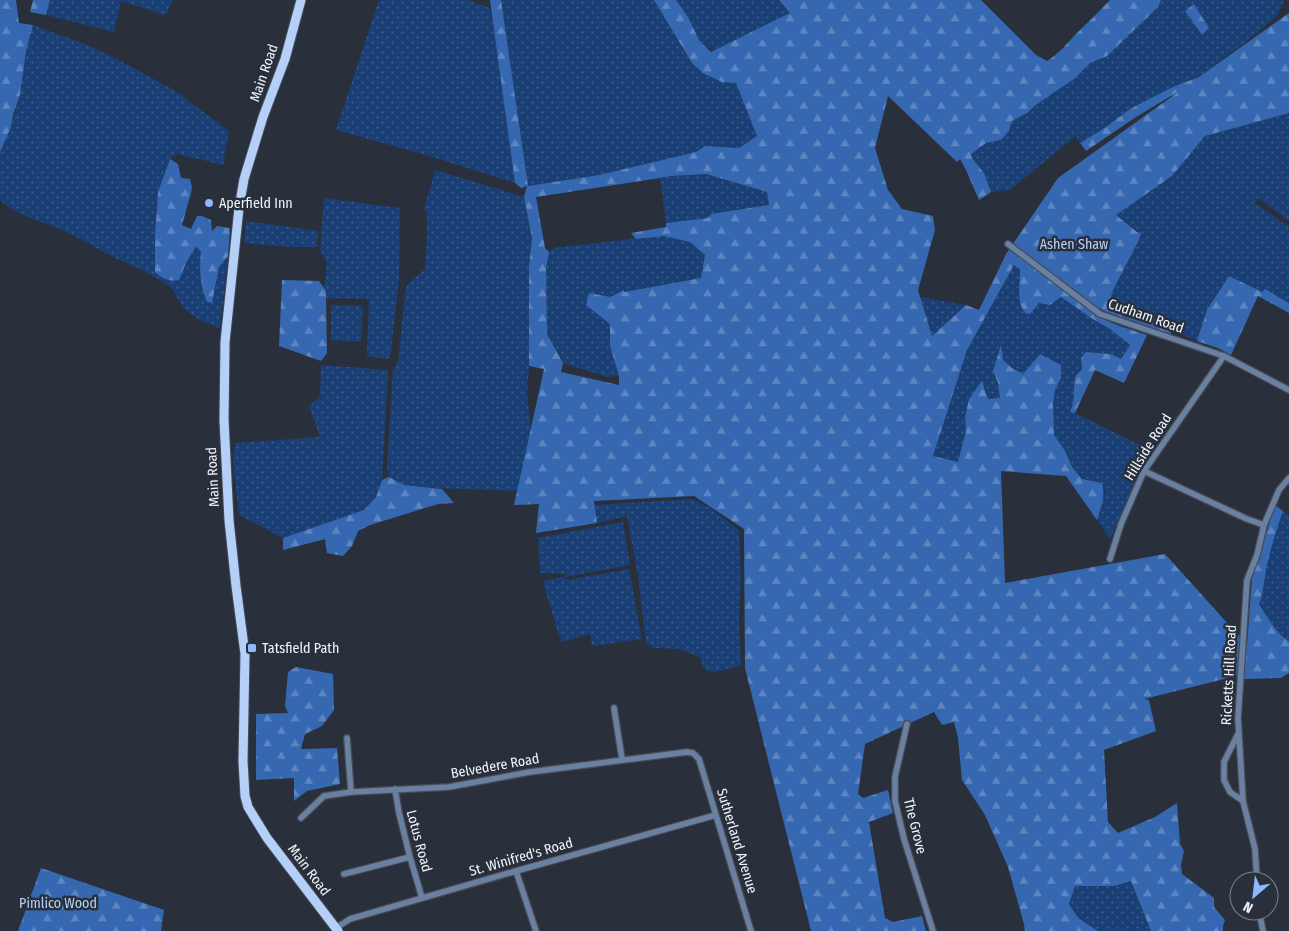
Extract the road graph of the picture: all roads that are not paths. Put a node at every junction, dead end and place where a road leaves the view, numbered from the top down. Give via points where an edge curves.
1 (301, 0) edge
2 (1008, 244) dead end
3 (1224, 356) junction
4 (1289, 390) edge
5 (1144, 471) junction
6 (1289, 478) edge
7 (1264, 525) junction
8 (1110, 559) dead end
9 (614, 708) dead end
10 (907, 724) dead end
11 (1238, 732) junction
12 (347, 738) dead end
13 (699, 759) joint
14 (622, 760) junction
15 (395, 789) junction
16 (352, 792) junction
17 (1244, 801) junction
18 (716, 815) junction
19 (301, 818) dead end
20 (410, 857) junction
21 (516, 871) junction
22 (1256, 871) edge
23 (344, 874) dead end
24 (422, 898) junction
25 (337, 929) edge
26 (536, 931) edge
27 (751, 931) edge
28 (933, 931) edge

1 - 25 main road, Main Road via 285,59 246,172 239,208 225,342 224,420 229,520 245,654 245,796 267,838
2 - 3 street, Cudham Road via 1100,314
3 - 4 street, Cudham Road
3 - 5 street, Hillside Road
5 - 7 street
5 - 8 street, Hillside Road
6 - 7 street, Ricketts Hill Road via 1279,490
7 - 11 street, Ricketts Hill Road via 1247,580
9 - 14 street
10 - 28 street, The Grove via 895,777 895,800
11 - 17 street, Ricketts Hill Road
11 - 17 street via 1224,762 1224,780 1230,792
12 - 16 street
13 - 14 street, Belvedere Road via 687,752
13 - 18 street, Sutherland Avenue
14 - 15 street, Belvedere Road via 449,787
15 - 16 street, Belvedere Road
15 - 20 street, Lotus Road
16 - 19 street, Belvedere Road via 324,796
17 - 22 street, Ricketts Hill Road
18 - 21 street, St. Winifred's Road
18 - 27 street, Sutherland Avenue
20 - 23 street
20 - 24 street, Lotus Road
21 - 24 street, St. Winifred's Road
21 - 26 street
24 - 25 street, St. Winifred's Road via 350,919

